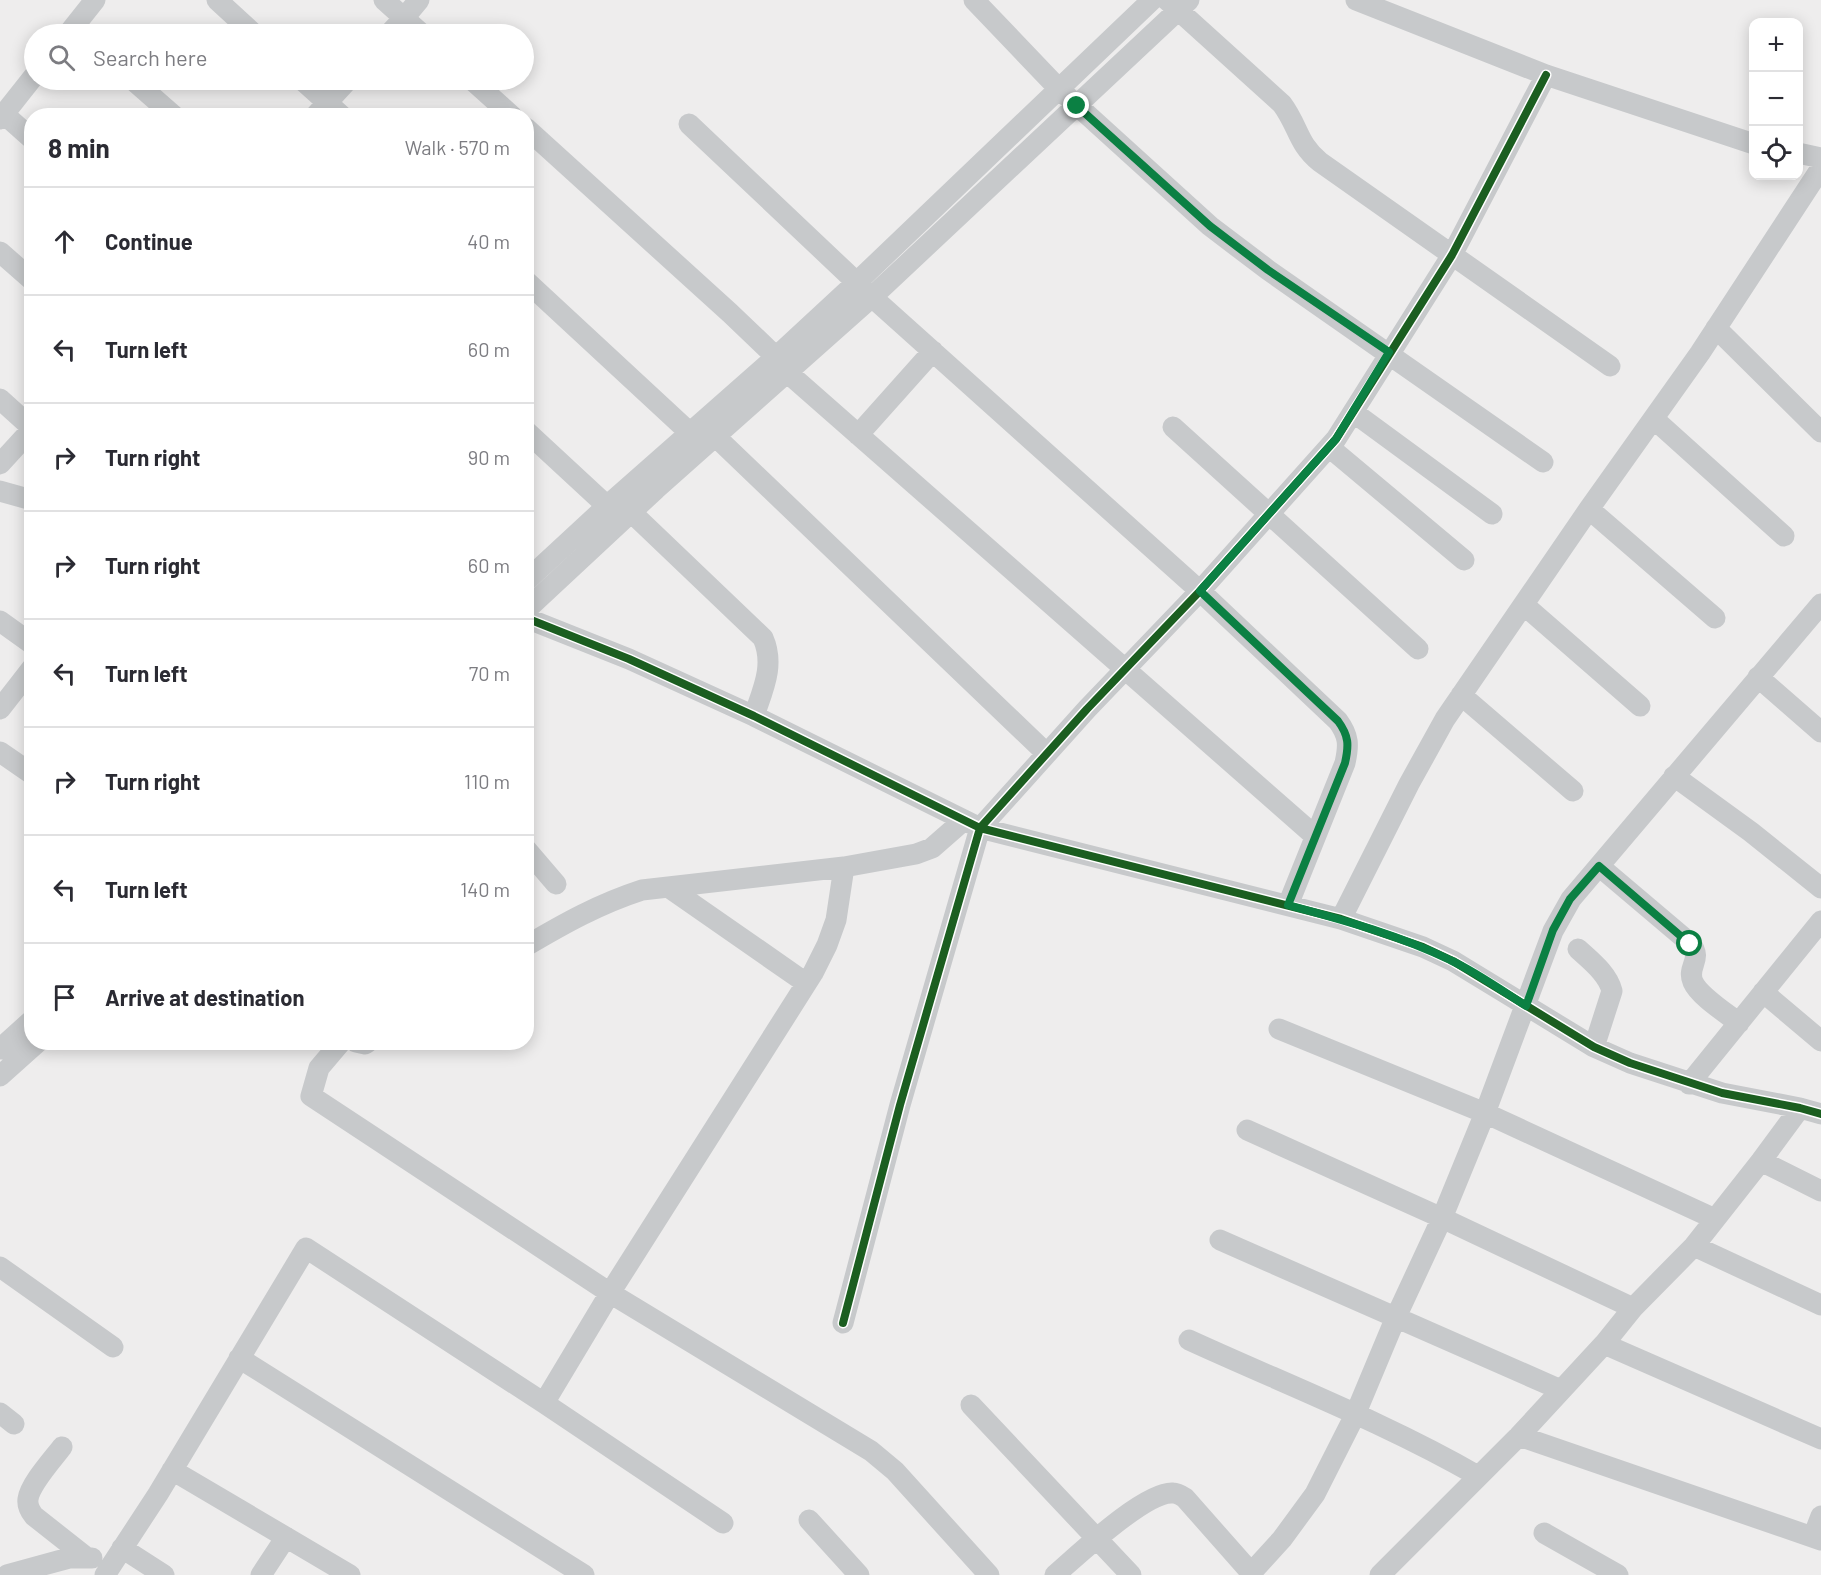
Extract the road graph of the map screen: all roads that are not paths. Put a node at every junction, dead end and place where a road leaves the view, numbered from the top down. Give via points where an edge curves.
1 (95, 0) edge
2 (216, 0) edge
3 (384, 0) edge
4 (419, 0) edge
5 (974, 0) edge
6 (1152, 0) edge
7 (1356, 0) edge
8 (1178, 4) edge
9 (404, 18) junction
10 (80, 24) edge
11 (243, 24) edge
12 (398, 24) edge
13 (411, 24) edge
14 (1546, 75) junction
15 (24, 89) edge
16 (1059, 89) junction
17 (144, 90) edge
18 (311, 90) edge
19 (342, 90) edge
20 (483, 90) edge
21 (1077, 106) junction
22 (165, 108) edge
23 (326, 108) edge
24 (330, 108) edge
25 (503, 108) edge
26 (2, 117) edge
27 (689, 124) dead end
28 (24, 133) edge
29 (534, 135) edge
30 (1749, 142) edge
31 (1803, 154) edge
32 (1821, 158) edge
33 (1821, 168) edge
34 (0, 252) edge
35 (1452, 255) junction
36 (24, 272) edge
37 (534, 288) edge
38 (865, 290) junction
39 (1716, 328) junction
40 (933, 351) junction
41 (1389, 352) junction
42 (782, 365) junction
43 (1610, 366) dead end
44 (0, 399) edge
45 (1353, 412) junction
46 (1654, 419) junction
47 (24, 421) edge
48 (1173, 427) dead end
49 (689, 432) junction
50 (1821, 432) edge
51 (858, 435) junction
52 (715, 436) junction
53 (24, 437) edge
54 (534, 438) edge
55 (1329, 447) junction
56 (1543, 462) dead end
57 (0, 464) edge
58 (0, 491) edge
59 (24, 498) edge
60 (607, 506) junction
61 (1589, 509) junction
62 (631, 512) junction
63 (1268, 513) junction
64 (1492, 514) dead end
65 (1784, 536) dead end
66 (1464, 560) dead end
67 (534, 574) edge
68 (1200, 591) junction
69 (534, 603) edge
70 (1821, 604) edge
71 (1524, 605) junction
72 (1714, 618) dead end
73 (0, 621) edge
74 (534, 621) edge
75 (24, 638) edge
76 (1418, 649) dead end
77 (1126, 670) junction
78 (1758, 677) junction
79 (24, 678) edge
80 (1461, 695) junction
81 (1640, 706) dead end
82 (0, 709) edge
83 (754, 716) junction
84 (1821, 732) edge
85 (0, 752) edge
86 (1046, 753) junction
87 (24, 768) edge
88 (1674, 776) junction
89 (1573, 791) dead end
90 (972, 824) junction
91 (1315, 836) junction
92 (534, 858) edge
93 (1599, 866) junction
94 (844, 867) junction
95 (556, 884) dead end
96 (668, 887) junction
97 (1821, 888) edge
98 (1288, 905) junction
99 (1341, 920) junction
100 (1821, 921) edge
101 (534, 941) edge
102 (1578, 949) dead end
103 (806, 983) junction
104 (1763, 993) junction
105 (1526, 1006) junction
106 (1739, 1023) junction
107 (24, 1027) edge
108 (1279, 1029) dead end
109 (1821, 1041) edge
110 (1594, 1047) junction
111 (0, 1049) edge
112 (29, 1050) edge
113 (334, 1050) edge
114 (0, 1076) edge
115 (1689, 1084) junction
116 (1800, 1108) junction
117 (1485, 1113) junction
118 (1821, 1114) edge
119 (1247, 1130) dead end
120 (1761, 1161) junction
121 (1821, 1191) edge
122 (1442, 1218) junction
123 (1715, 1220) junction
124 (1220, 1240) dead end
125 (1694, 1246) junction
126 (0, 1267) edge
127 (610, 1293) junction
128 (1821, 1305) edge
129 (1633, 1308) junction
130 (1396, 1317) junction
131 (843, 1323) dead end
132 (1189, 1340) dead end
133 (1604, 1344) junction
134 (113, 1347) dead end
135 (239, 1358) junction
136 (1561, 1390) junction
137 (544, 1403) junction
138 (971, 1405) dead end
139 (1355, 1415) junction
140 (1519, 1436) junction
141 (1821, 1439) edge
142 (62, 1447) dead end
143 (172, 1470) junction
144 (1478, 1476) junction
145 (1821, 1516) edge
146 (809, 1520) dead end
147 (723, 1523) dead end
148 (1544, 1533) dead end
149 (286, 1537) junction
150 (1098, 1538) junction
151 (1817, 1539) edge
152 (86, 1557) junction
153 (114, 1562) edge
154 (1252, 1574) edge
155 (6, 1575) edge
156 (163, 1575) edge
157 (261, 1575) edge
158 (350, 1575) edge
159 (584, 1575) edge
160 (859, 1575) edge
161 (989, 1575) edge
162 (1055, 1575) edge
163 (1131, 1575) edge
164 (1380, 1575) edge
165 (1618, 1575) edge

1 - 10 street
2 - 11 street
3 - 9 street
4 - 9 street
5 - 16 street
6 - 16 street
7 - 14 street
8 - 21 street
8 - 35 street via 1282,104 1307,151
9 - 12 street
9 - 13 street
14 - 30 street
14 - 35 street
15 - 26 street
16 - 21 street
16 - 38 street
17 - 22 street
18 - 23 street
19 - 24 street
20 - 25 street
21 - 38 street
21 - 41 street via 1210,226
26 - 28 street
27 - 38 street
29 - 42 street
31 - 32 street
33 - 39 street
34 - 36 street
35 - 41 street
35 - 43 street
37 - 49 street
38 - 40 street
38 - 42 street
39 - 46 street
39 - 50 street
40 - 51 street
40 - 68 street
41 - 45 street
41 - 56 street
42 - 49 street
42 - 51 street
42 - 52 street
44 - 47 street
45 - 55 street
45 - 64 street
46 - 61 street
46 - 65 street
48 - 63 street
49 - 60 street
51 - 77 street
52 - 62 street
52 - 86 street
53 - 57 street
54 - 60 street
55 - 63 street
55 - 66 street
58 - 59 street
60 - 67 street
61 - 71 street
61 - 72 street
62 - 69 street
62 - 83 street via 763,638 770,666
63 - 68 street
63 - 76 street
68 - 77 street
68 - 91 street via 1346,732 1349,746 1345,763
70 - 78 street
71 - 80 street
71 - 81 street
73 - 75 street
74 - 83 street
77 - 86 street
77 - 91 street
78 - 84 street
78 - 88 street
79 - 82 street
80 - 89 street
80 - 99 street via 1409,784
83 - 90 street
85 - 87 street
86 - 90 street
88 - 93 street
88 - 97 street
90 - 94 street via 916,854
90 - 98 street
90 - 131 street
91 - 98 street
92 - 95 street
93 - 105 street via 1570,899 1553,930
93 - 106 street via 1690,944 1696,958 1690,972 1693,983
94 - 96 street
94 - 103 street via 836,920
96 - 101 street via 610,900
96 - 103 street
98 - 99 street
99 - 105 street via 1423,947
100 - 104 street
102 - 110 street via 1605,976 1612,992
103 - 127 street
104 - 106 street
104 - 109 street
105 - 110 street
105 - 117 street
106 - 115 street
107 - 111 street
108 - 117 street
110 - 115 street
112 - 114 street
113 - 127 street via 319,1068 311,1096
115 - 116 street
116 - 118 street
116 - 120 street
117 - 122 street
117 - 123 street
119 - 122 street
120 - 121 street
120 - 123 street
122 - 129 street
122 - 130 street
123 - 125 street
124 - 130 street
125 - 128 street
125 - 129 street
126 - 134 street
127 - 137 street
127 - 161 street via 872,1451 895,1471
129 - 133 street
130 - 136 street
130 - 139 street
132 - 139 street
133 - 136 street
133 - 141 street
135 - 137 street via 306,1248
135 - 143 street
135 - 159 street
136 - 140 street
137 - 147 street
138 - 150 street
139 - 144 street
139 - 154 street via 1315,1494
140 - 144 street
140 - 151 street
142 - 152 street via 27,1500 34,1516
143 - 149 street
143 - 153 street
144 - 164 street
145 - 151 street
146 - 160 street
148 - 165 street
149 - 157 street
149 - 158 street
150 - 154 street via 1124,1516 1160,1495 1174,1492 1185,1498
150 - 162 street
150 - 163 street
152 - 153 street
152 - 155 street via 40,1564
153 - 156 street

